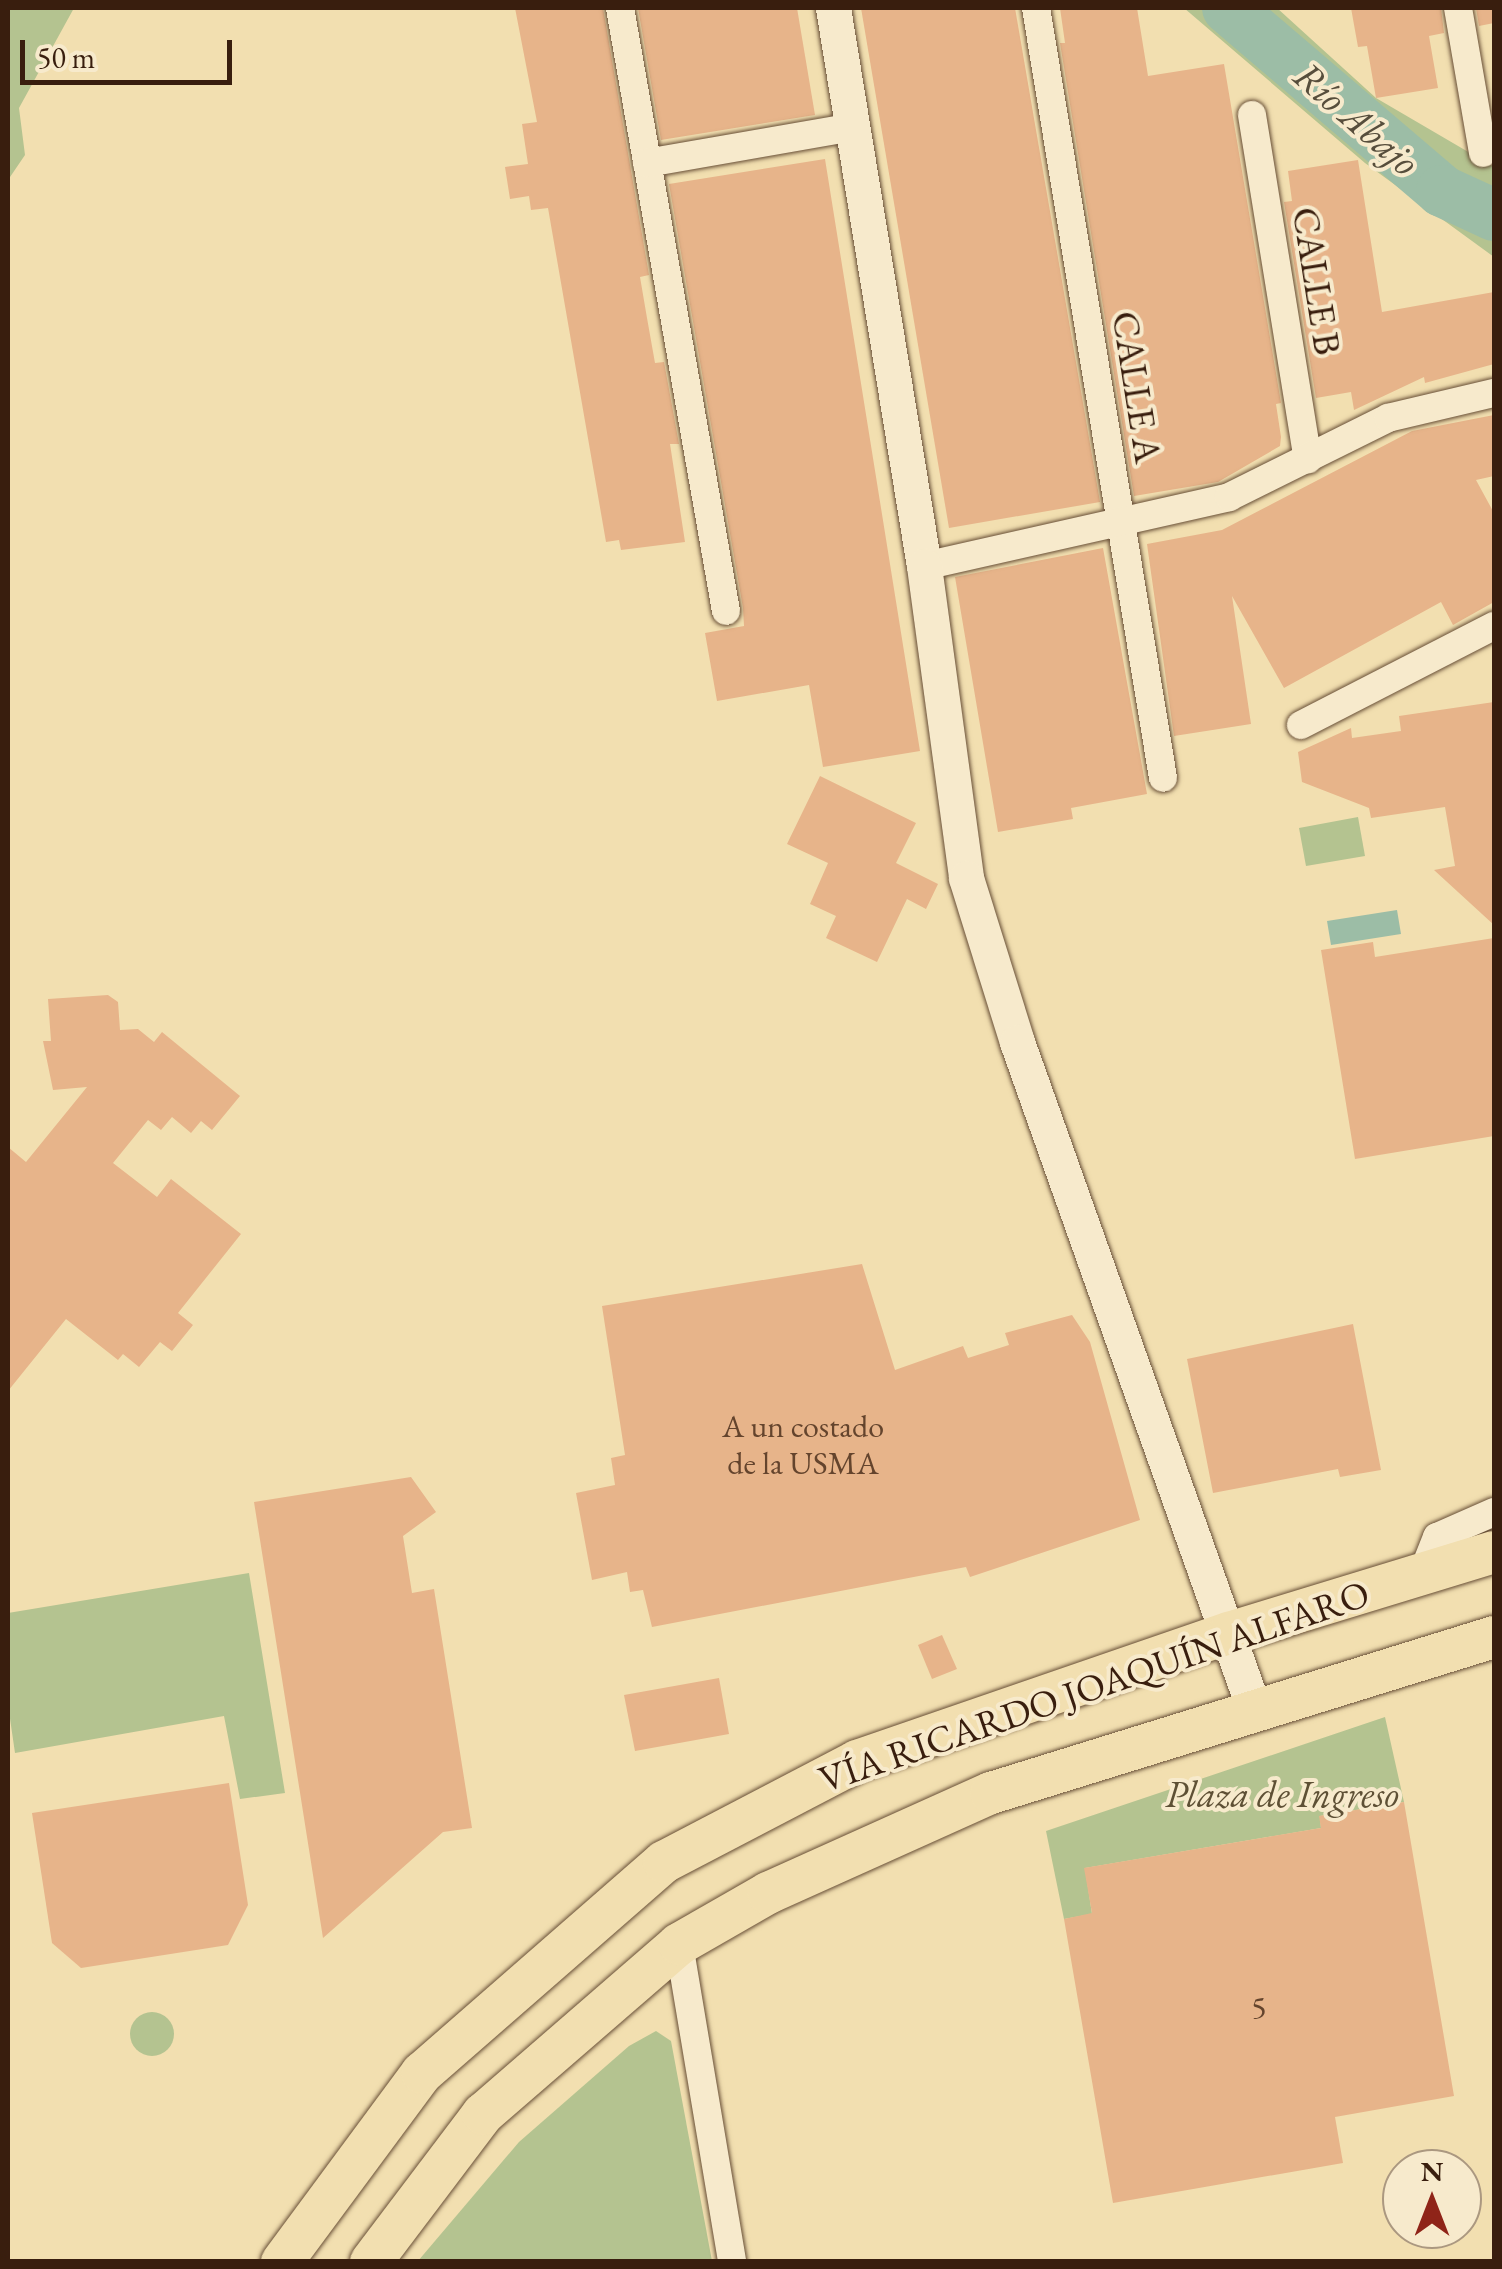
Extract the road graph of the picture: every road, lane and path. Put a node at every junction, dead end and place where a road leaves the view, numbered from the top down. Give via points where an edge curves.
1 (620, 8) edge
2 (833, 8) edge
3 (1036, 8) edge
4 (1458, 8) edge
5 (1252, 116) dead end
6 (854, 127) junction
7 (1483, 153) dead end
8 (648, 163) junction
9 (1494, 393) edge
10 (1308, 459) junction
11 (1121, 523) junction
12 (924, 566) junction
13 (726, 611) dead end
14 (1494, 626) edge
15 (1301, 725) dead end
16 (1163, 778) dead end
17 (1494, 1512) edge
18 (1494, 1552) edge
19 (1422, 1575) junction
20 (1229, 1633) junction
21 (1494, 1637) edge
22 (1255, 1712) junction
23 (680, 1944) junction
24 (282, 2262) edge
25 (371, 2262) edge
26 (732, 2262) edge

1 - 8 street
2 - 6 street
3 - 11 street, CALLE A
4 - 7 street
5 - 10 street, CALLE B
6 - 8 street
6 - 12 street
8 - 13 street
9 - 10 street via 1388,418
10 - 11 street via 1229,497
11 - 12 street
11 - 16 street, CALLE A
12 - 20 street via 966,878 1017,1042
14 - 15 street
17 - 19 street via 1438,1537 1425,1554
18 - 19 main road, VÍA RICARDO JOAQUÍN ALFARO
19 - 20 main road, VÍA RICARDO JOAQUÍN ALFARO
20 - 22 street
20 - 24 main road, VÍA RICARDO JOAQUÍN ALFARO via 857,1760 664,1862 422,2073
21 - 22 main road, VÍA RICARDO JOAQUÍN ALFARO
22 - 23 main road, VÍA RICARDO JOAQUÍN ALFARO via 991,1793 784,1884
23 - 25 main road, VÍA RICARDO JOAQUÍN ALFARO via 484,2114
23 - 26 street

